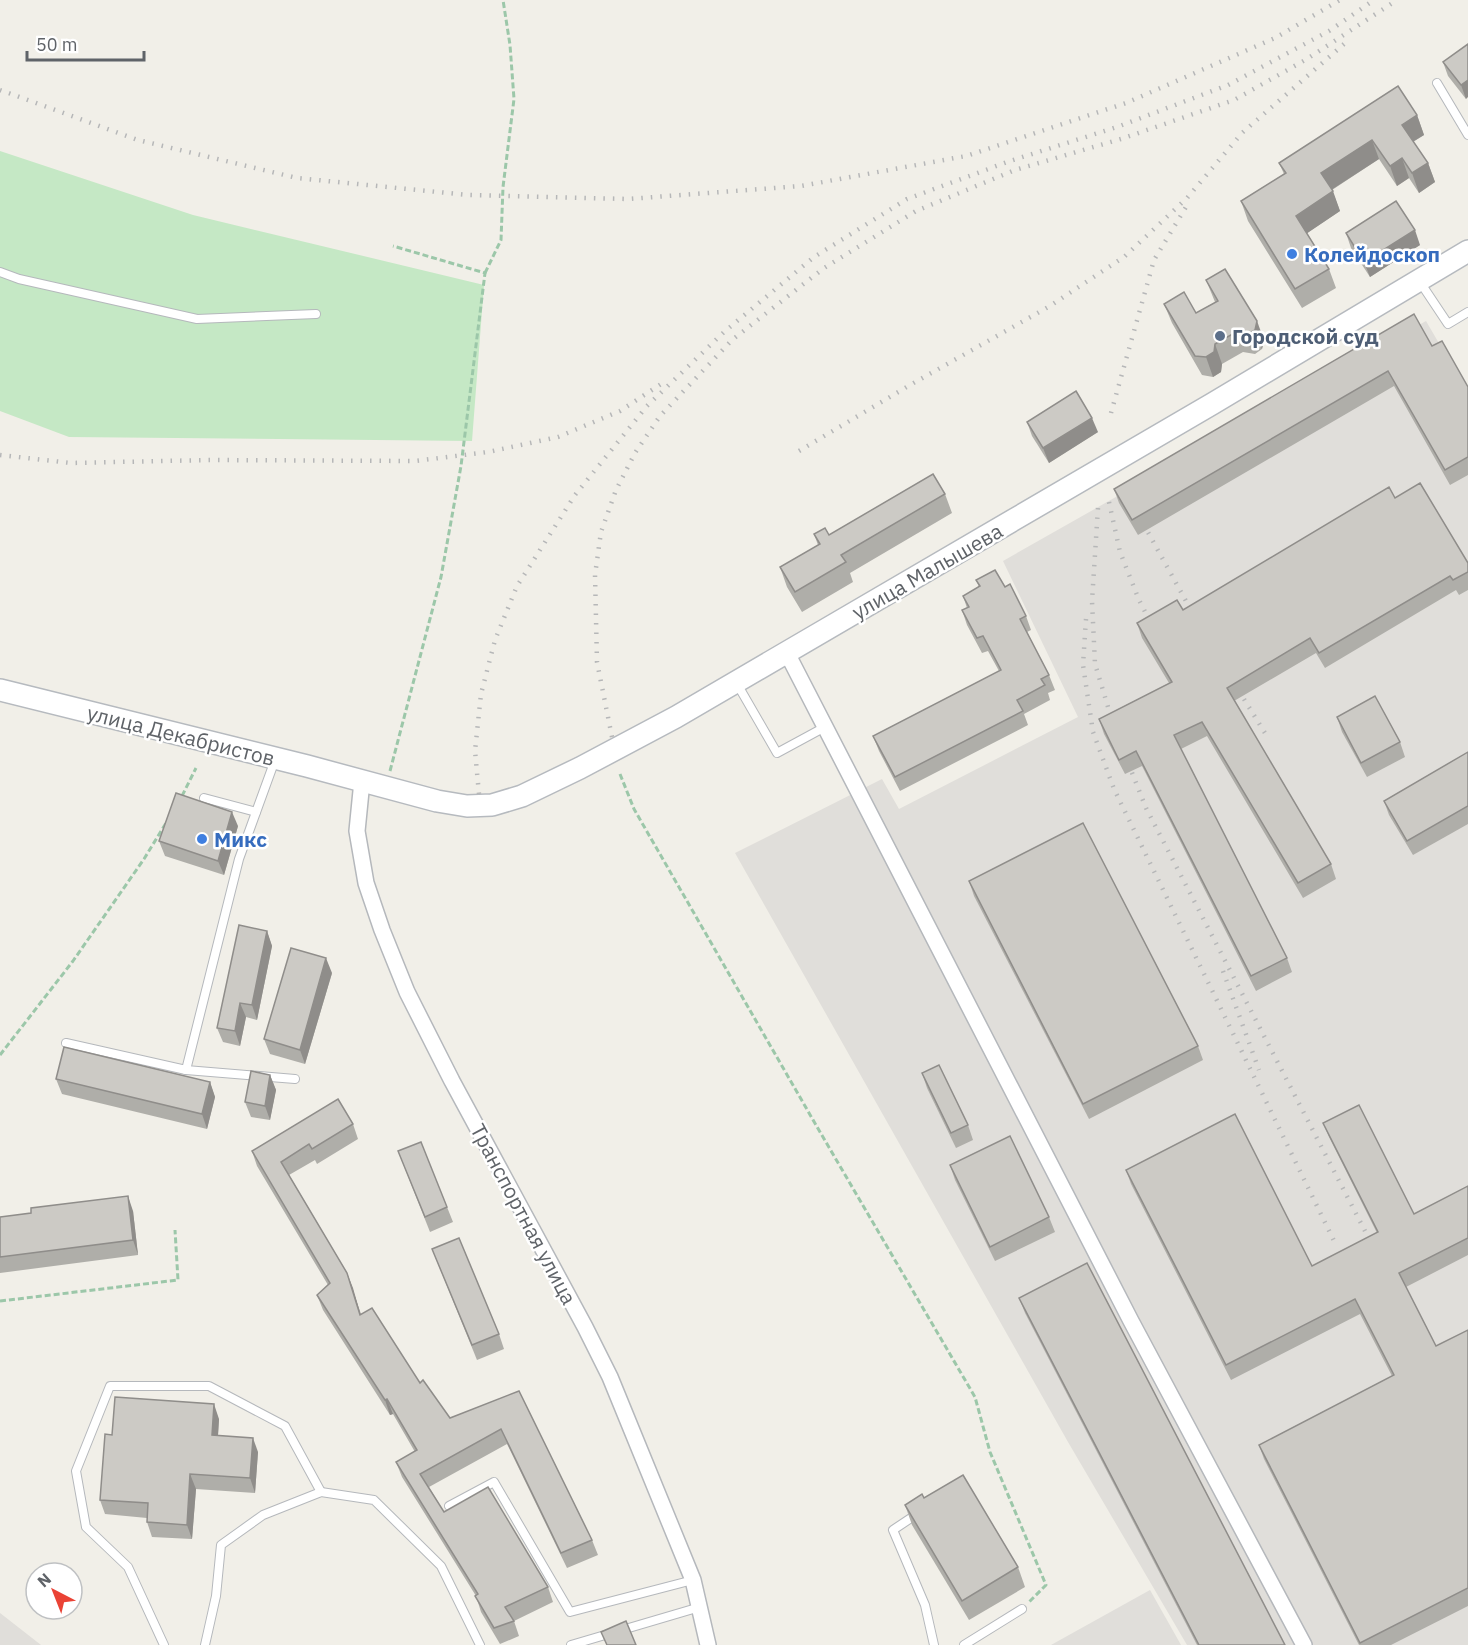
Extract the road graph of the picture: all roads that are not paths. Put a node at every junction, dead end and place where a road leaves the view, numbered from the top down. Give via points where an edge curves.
1 (1437, 82) dead end
2 (1468, 135) edge
3 (1468, 251) edge
4 (0, 272) edge
5 (1419, 280) junction
6 (1468, 312) edge
7 (316, 314) dead end
8 (787, 653) junction
9 (736, 682) junction
10 (0, 690) edge
11 (825, 727) junction
12 (276, 759) junction
13 (362, 781) junction
14 (204, 798) dead end
15 (256, 812) junction
16 (66, 1043) dead end
17 (186, 1070) junction
18 (295, 1079) dead end
19 (321, 1492) junction
20 (449, 1506) edge
21 (928, 1507) edge
22 (693, 1580) junction
23 (700, 1607) junction
24 (1022, 1609) road end
25 (164, 1645) edge
26 (205, 1645) edge
27 (480, 1645) edge
28 (571, 1645) edge
29 (708, 1645) edge
30 (933, 1645) edge
31 (964, 1645) edge
32 (1304, 1645) edge

1 - 2 lane
3 - 5 main road, улица Малышева
4 - 7 lane via 197,319
5 - 6 lane via 1448,324
5 - 8 main road, улица Малышева
8 - 9 main road, улица Малышева
8 - 11 street
9 - 11 lane via 777,753
9 - 13 main road, улица Малышева via 580,768 522,796 492,805 437,801
10 - 12 main road, улица Декабристов
11 - 32 street via 1131,1321
12 - 13 main road, улица Декабристов
12 - 15 lane
13 - 22 street, Транспортная улица via 357,831 366,883 407,992 610,1377
14 - 15 lane
15 - 17 lane via 239,859
16 - 17 lane
17 - 18 lane
19 - 25 lane via 285,1426 209,1386 110,1386 76,1471 86,1527 128,1567
19 - 26 lane via 263,1515 220,1545 216,1596
19 - 27 lane via 374,1500 441,1566
20 - 22 lane via 494,1482 570,1612
21 - 30 lane via 893,1530 925,1605
22 - 23 street, Транспортная улица
23 - 28 lane
23 - 29 street, Транспортная улица
24 - 31 lane

